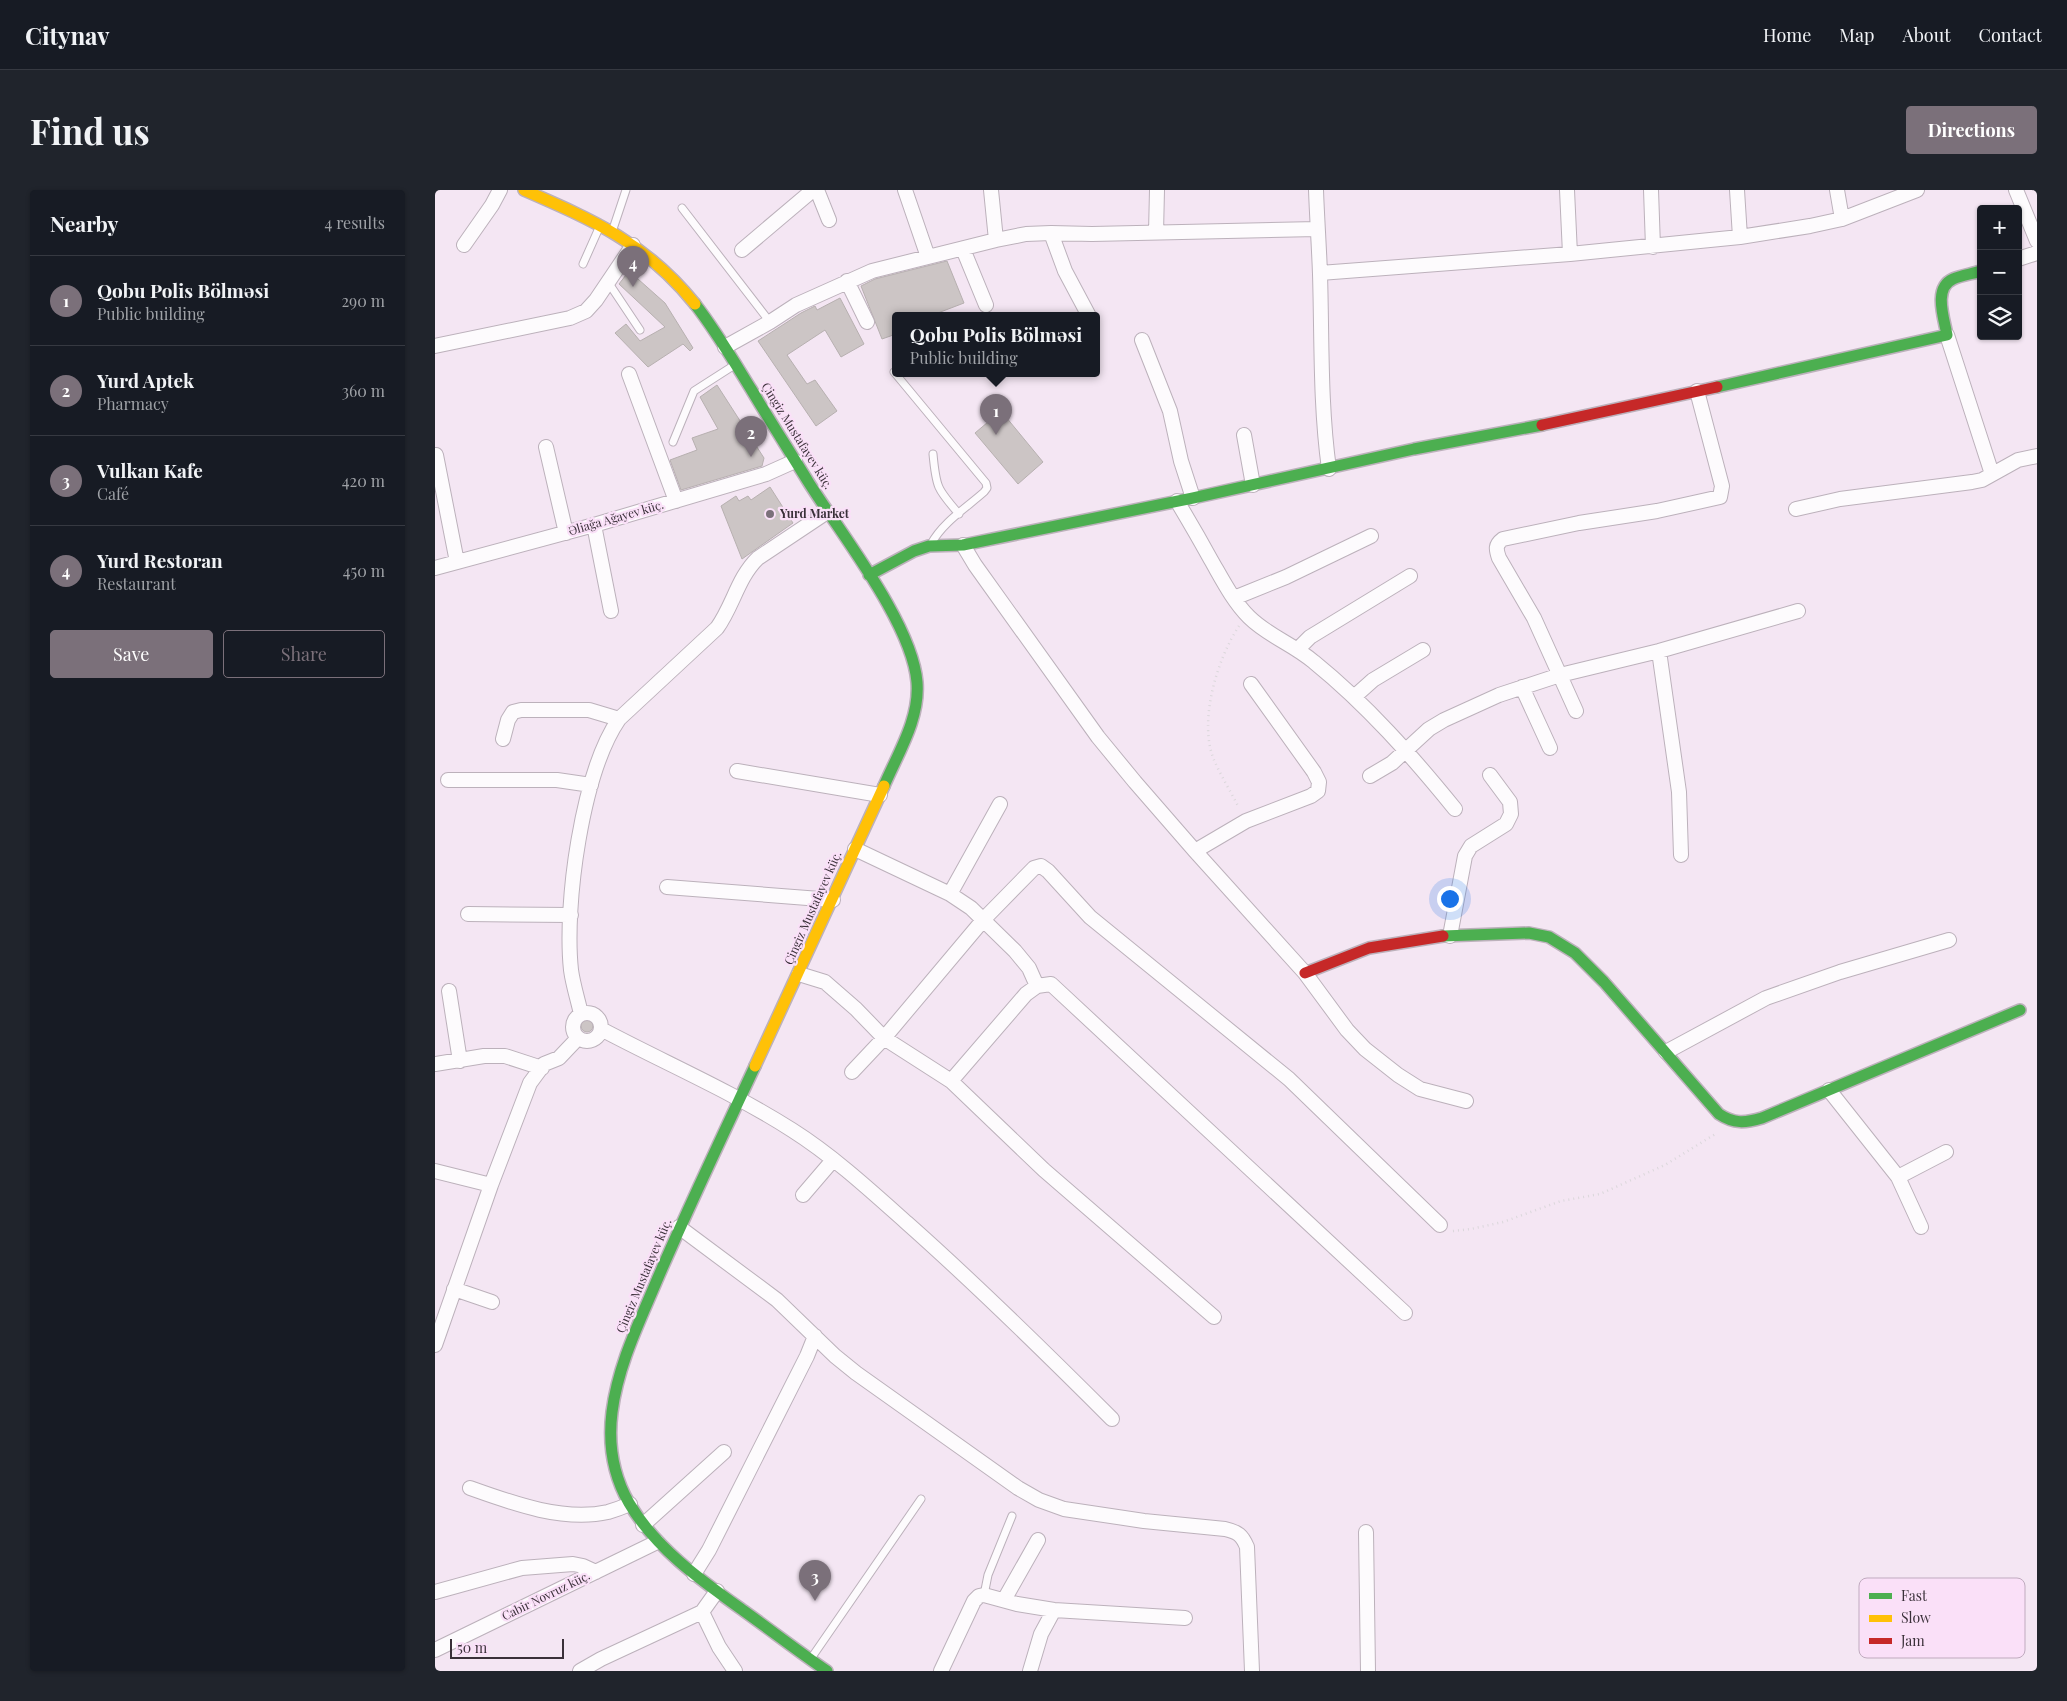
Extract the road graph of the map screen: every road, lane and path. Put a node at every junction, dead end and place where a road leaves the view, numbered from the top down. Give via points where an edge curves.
1 (499, 190) edge
2 (524, 190) edge
3 (626, 190) edge
4 (815, 190) edge
5 (905, 190) edge
6 (991, 190) edge
7 (1157, 190) edge
8 (1316, 190) edge
9 (1567, 190) edge
10 (1651, 190) edge
11 (1737, 190) edge
12 (1837, 190) edge
13 (1917, 190) edge
14 (2016, 190) edge
15 (682, 208) dead end
16 (1842, 219) junction
17 (829, 220) dead end
18 (600, 225) junction
19 (1317, 229) junction
20 (612, 231) junction
21 (1156, 232) junction
22 (1051, 233) junction
23 (1740, 237) junction
24 (996, 240) junction
25 (2037, 241) edge
26 (633, 244) junction
27 (464, 245) dead end
28 (1653, 247) junction
29 (963, 249) junction
30 (742, 250) dead end
31 (2037, 253) edge
32 (1570, 254) junction
33 (928, 257) junction
34 (2022, 258) edge
35 (583, 264) dead end
36 (1977, 272) edge
37 (1320, 273) junction
38 (847, 281) junction
39 (608, 282) junction
40 (986, 305) dead end
41 (1087, 312) edge
42 (770, 322) junction
43 (867, 322) dead end
44 (640, 330) dead end
45 (1947, 335) junction
46 (1142, 340) dead end
47 (435, 346) edge
48 (725, 347) junction
49 (736, 364) junction
50 (629, 374) dead end
51 (898, 377) edge
52 (1697, 392) junction
53 (1244, 435) dead end
54 (673, 442) dead end
55 (546, 447) dead end
56 (933, 454) dead end
57 (436, 455) edge
58 (2037, 456) edge
59 (795, 461) junction
60 (1329, 469) junction
61 (1992, 474) junction
62 (1253, 485) junction
63 (1193, 498) junction
64 (675, 501) junction
65 (1177, 501) junction
66 (1796, 510) dead end
67 (827, 512) junction
68 (959, 514) junction
69 (594, 525) junction
70 (566, 533) junction
71 (1371, 536) dead end
72 (963, 545) junction
73 (929, 546) junction
74 (457, 562) junction
75 (435, 568) edge
76 (869, 575) junction
77 (1410, 576) dead end
78 (1234, 598) junction
79 (611, 611) dead end
80 (1799, 611) dead end
81 (1248, 616) junction
82 (1298, 649) junction
83 (1423, 650) dead end
84 (1659, 651) junction
85 (1560, 675) junction
86 (1251, 684) dead end
87 (1522, 687) junction
88 (1354, 697) junction
89 (1576, 712) dead end
90 (619, 719) junction
91 (503, 739) dead end
92 (1550, 748) dead end
93 (1407, 751) junction
94 (737, 771) dead end
95 (1490, 775) dead end
96 (1370, 776) dead end
97 (448, 780) dead end
98 (591, 785) junction
99 (880, 795) junction
100 (1000, 804) dead end
101 (1455, 808) dead end
102 (1246, 820) junction
103 (855, 849) junction
104 (1195, 851) junction
105 (1681, 856) dead end
106 (667, 887) dead end
107 (950, 894) junction
108 (833, 900) junction
109 (468, 914) dead end
110 (571, 915) junction
111 (984, 920) junction
112 (1450, 936) junction
113 (1949, 940) dead end
114 (1305, 973) junction
115 (799, 974) junction
116 (1037, 986) junction
117 (449, 991) dead end
118 (2020, 1010) dead end
119 (581, 1014) junction
120 (601, 1029) junction
121 (578, 1038) junction
122 (884, 1038) junction
123 (1666, 1052) junction
124 (460, 1061) junction
125 (435, 1064) edge
126 (542, 1068) junction
127 (852, 1072) dead end
128 (951, 1081) junction
129 (1829, 1090) junction
130 (740, 1098) junction
131 (1466, 1101) dead end
132 (1734, 1123) junction
133 (1946, 1152) dead end
134 (833, 1160) junction
135 (435, 1171) edge
136 (1898, 1177) junction
137 (491, 1185) junction
138 (803, 1196) dead end
139 (1441, 1225) joint
140 (679, 1227) junction
141 (1921, 1227) dead end
142 (454, 1289) junction
143 (492, 1302) dead end
144 (1405, 1312) dead end
145 (1214, 1317) dead end
146 (815, 1336) junction
147 (435, 1345) edge
148 (1112, 1419) dead end
149 (724, 1452) dead end
150 (470, 1488) dead end
151 (921, 1499) dead end
152 (630, 1504) junction
153 (1012, 1516) dead end
154 (643, 1525) junction
155 (1366, 1532) dead end
156 (1038, 1540) dead end
157 (657, 1542) junction
158 (596, 1572) junction
159 (694, 1574) junction
160 (717, 1591) junction
161 (435, 1592) edge
162 (984, 1594) junction
163 (1004, 1600) junction
164 (1054, 1610) junction
165 (702, 1612) junction
166 (1185, 1618) dead end
167 (435, 1650) edge
168 (810, 1660) junction
169 (580, 1671) edge
170 (735, 1671) edge
171 (827, 1671) edge
172 (941, 1671) edge
173 (1029, 1671) edge
174 (1253, 1671) edge
175 (1367, 1671) edge

1 - 27 street
2 - 18 street, Çingiz Mustafayev küç.
3 - 20 lane
4 - 17 street
4 - 30 street
5 - 33 street
6 - 24 street
7 - 21 street
8 - 19 street
9 - 32 street
10 - 28 street
11 - 23 street
12 - 16 street
13 - 16 street
14 - 25 street
15 - 42 lane
16 - 23 street
18 - 20 street, Çingiz Mustafayev küç.
18 - 35 lane
19 - 21 street
19 - 37 street
20 - 26 street, Çingiz Mustafayev küç.
21 - 22 street
22 - 24 street
22 - 41 street via 1065,271
23 - 28 street
24 - 29 street
26 - 39 street
26 - 48 street, Çingiz Mustafayev küç. via 670,276
28 - 32 street
29 - 33 street
29 - 40 street
31 - 34 street
32 - 37 street
33 - 38 street
36 - 45 street via 1952,280 1942,291
37 - 60 street via 1321,377
38 - 42 street via 796,305
38 - 43 street
39 - 44 lane
39 - 47 street via 586,311 570,318
42 - 48 street
45 - 52 street
45 - 61 street
46 - 63 street via 1170,411
48 - 49 street, Çingiz Mustafayev küç.
49 - 54 lane via 694,391
49 - 59 street, Çingiz Mustafayev küç.
50 - 64 street
51 - 68 lane via 986,483 984,492
52 - 60 street
52 - 85 street via 1722,486 1720,497 1550,529 1503,539 1497,544 1499,558 1534,618
53 - 62 street
55 - 70 street
56 - 68 lane via 935,481
57 - 74 street
58 - 61 street via 2018,460
59 - 64 street, Əliağa Ağayev küç. via 766,474
59 - 67 street, Çingiz Mustafayev küç.
60 - 62 street
61 - 66 street via 1972,482 1840,499
62 - 63 street
63 - 65 street
64 - 69 street, Əliağa Ağayev küç.
65 - 72 street
65 - 78 street
67 - 76 street, Çingiz Mustafayev küç.
67 - 90 street via 749,566 717,628
68 - 73 lane via 938,532
69 - 70 street, Əliağa Ağayev küç.
69 - 79 street
70 - 74 street, Əliağa Ağayev küç.
71 - 78 street
72 - 73 street
72 - 104 street via 1098,737
73 - 76 street
74 - 75 street, Əliağa Ağayev küç.
76 - 99 street, Çingiz Mustafayev küç. via 903,638 915,669 917,686 912,722
77 - 82 street via 1310,637
78 - 81 street
80 - 84 street
81 - 82 street via 1269,634
81 - 102 path via 1229,642 1220,663 1208,734 1213,759
82 - 88 street
83 - 88 street via 1373,680
84 - 85 street
84 - 105 street via 1679,792
85 - 87 street
85 - 89 street
86 - 102 street via 1319,782 1318,791 1311,796
87 - 92 street
87 - 93 street via 1444,720 1418,738
88 - 93 street
90 - 91 street via 589,710 521,710 513,712 508,720
90 - 98 street via 609,734
93 - 96 street
93 - 101 street
94 - 99 street
95 - 112 street via 1510,802 1511,814 1506,824 1471,846 1465,856
97 - 98 street via 557,780
98 - 110 street via 577,851
99 - 103 street, Çingiz Mustafayev küç.
100 - 107 street
102 - 104 street
103 - 107 street
103 - 108 street, Çingiz Mustafayev küç.
104 - 114 street
106 - 108 street
107 - 111 street
108 - 115 street, Çingiz Mustafayev küç.
109 - 110 street
110 - 119 street via 571,972
111 - 116 street via 1029,968
111 - 122 street
111 - 139 street via 1034,868 1041,866 1090,917 1289,1079
112 - 114 street via 1369,948
112 - 123 street via 1529,934 1549,937 1581,959
113 - 123 street via 1766,998
114 - 131 street via 1365,1049 1420,1089
115 - 122 street via 825,982
115 - 130 street, Çingiz Mustafayev küç.
116 - 128 street via 1026,994
116 - 144 street via 1051,984
117 - 124 street
118 - 129 street
119 - 120 street via 595,1016
119 - 121 street via 573,1025
120 - 121 street via 600,1034 588,1042
120 - 130 street
121 - 126 street via 559,1058
122 - 127 street
122 - 128 street
123 - 132 street via 1719,1114
124 - 125 street
124 - 126 street via 505,1056
126 - 137 street via 530,1083
128 - 145 street via 1044,1170
129 - 132 street via 1762,1118
129 - 136 street
130 - 134 street
130 - 140 street, Çingiz Mustafayev küç.
132 - 139 path via 1665,1165 1600,1194 1561,1201 1503,1222 1471,1229 1455,1232
133 - 136 street
134 - 138 street
134 - 148 street via 970,1278
135 - 137 street
136 - 141 street
137 - 142 street
140 - 146 street via 771,1295
140 - 152 street, Çingiz Mustafayev küç. via 629,1347 616,1392 611,1445 619,1481
142 - 143 street
142 - 147 street
146 - 159 street
146 - 174 street via 856,1373 1039,1500 1063,1509 1225,1528 1243,1536 1247,1547
149 - 154 street
150 - 152 street via 527,1508 557,1513 607,1512
151 - 168 lane
152 - 154 street, Çingiz Mustafayev küç.
153 - 162 lane via 988,1575
154 - 157 street, Çingiz Mustafayev küç.
155 - 175 street
156 - 163 street
157 - 158 street, Cabir Novruz küç.
157 - 159 street, Çingiz Mustafayev küç.
158 - 161 street via 573,1564 523,1568
158 - 167 street, Cabir Novruz küç.
159 - 160 street, Çingiz Mustafayev küç.
160 - 165 street
160 - 168 street, Çingiz Mustafayev küç.
162 - 163 street
162 - 172 street via 974,1601
163 - 164 street
164 - 166 street
164 - 173 street via 1041,1634
165 - 169 street
165 - 170 street
168 - 171 street, Çingiz Mustafayev küç.

